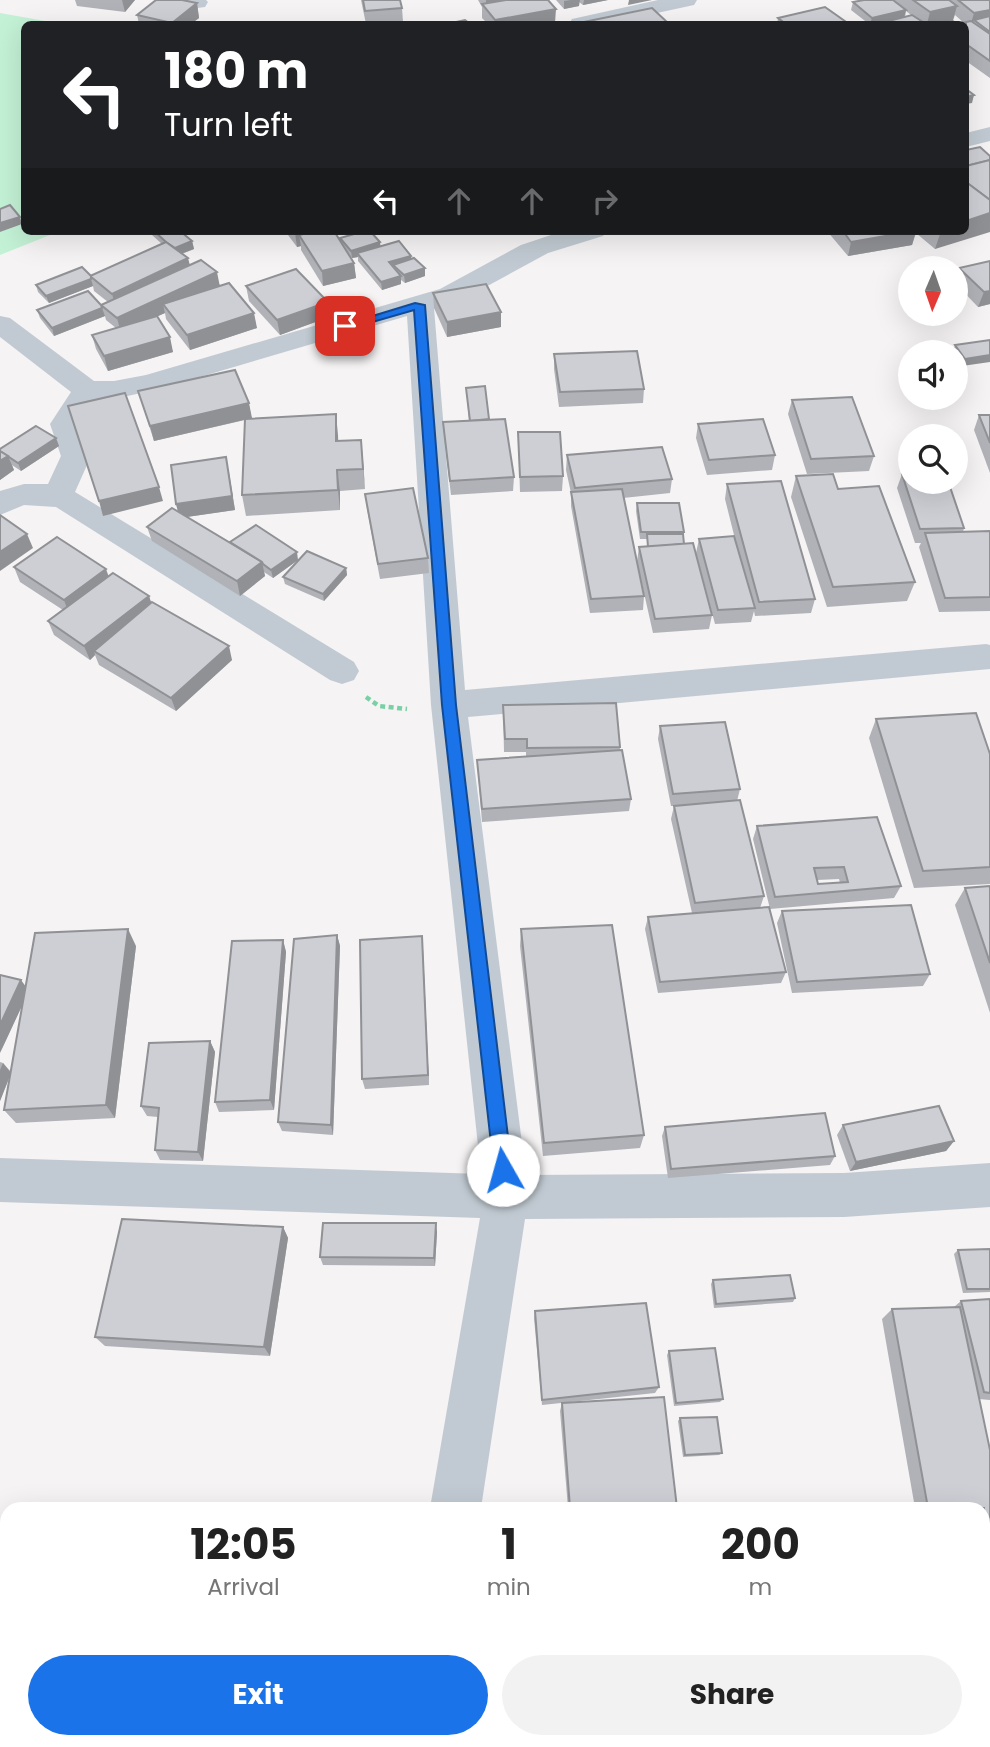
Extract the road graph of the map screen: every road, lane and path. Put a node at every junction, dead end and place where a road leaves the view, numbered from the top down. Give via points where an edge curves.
1 (686, 0) edge
2 (593, 21) edge
3 (990, 134) edge
4 (969, 139) edge
5 (578, 235) edge
6 (419, 305) junction
7 (0, 324) edge
8 (87, 390) junction
9 (57, 496) junction
10 (0, 504) edge
11 (986, 657) dead end
12 (342, 671) joint
13 (449, 705) junction
14 (0, 1180) edge
15 (990, 1185) edge
16 (506, 1197) junction
17 (456, 1502) edge

1 - 2 street
3 - 4 street
5 - 6 street via 525,253 472,286
6 - 8 street via 149,383
6 - 13 street
7 - 8 street
8 - 9 street via 65,425 76,456
9 - 10 street via 35,493
9 - 12 street
11 - 13 street
12 - 13 path via 379,706 397,710
13 - 16 street
14 - 16 street
15 - 16 street via 844,1195
16 - 17 street

